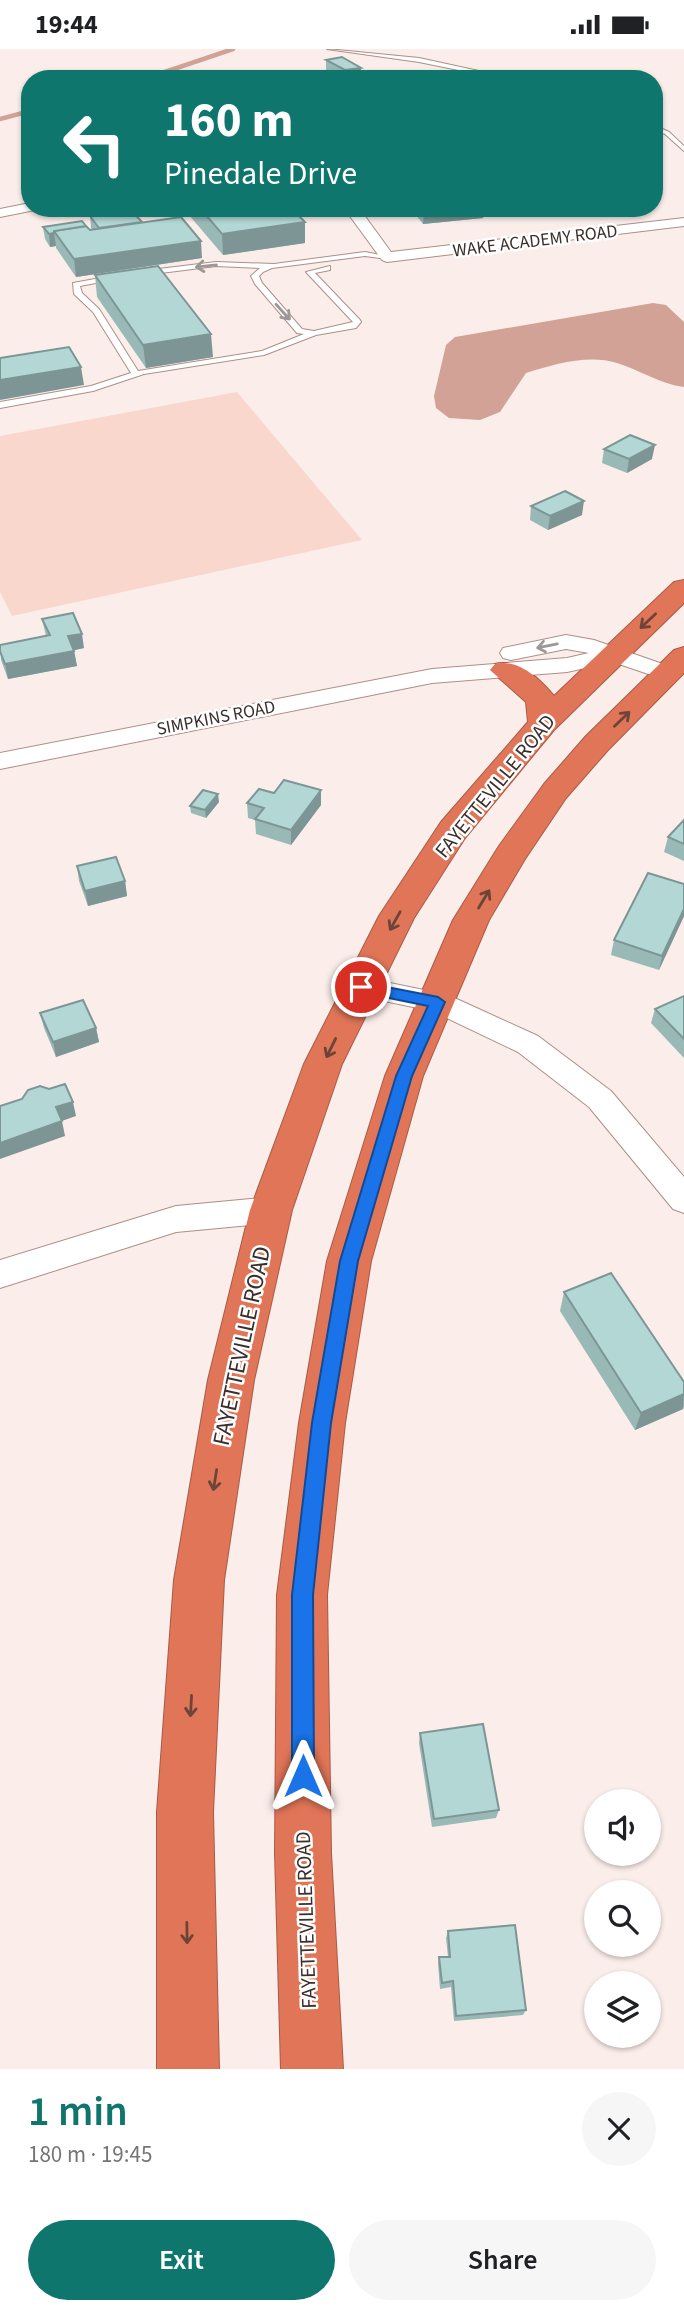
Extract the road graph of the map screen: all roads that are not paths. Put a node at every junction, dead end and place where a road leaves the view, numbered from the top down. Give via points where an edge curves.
1 (330, 49) edge
2 (467, 70) edge
3 (663, 131) edge
4 (684, 149) edge
5 (21, 209) edge
6 (0, 213) edge
7 (357, 217) edge
8 (684, 222) edge
9 (383, 256) junction
10 (274, 266) junction
11 (141, 274) edge
12 (129, 275) edge
13 (314, 333) junction
14 (136, 374) junction
15 (0, 405) edge
16 (684, 588) edge
17 (613, 655) junction
18 (675, 664) edge
19 (505, 670) junction
20 (432, 676) junction
21 (543, 723) junction
22 (0, 761) edge
23 (361, 987) junction
24 (438, 1002) junction
25 (684, 1200) edge
26 (271, 1210) junction
27 (0, 1274) edge
28 (188, 2069) edge
29 (312, 2069) edge

1 - 2 lane
3 - 4 lane
5 - 6 street
7 - 9 street
8 - 9 street, WAKE ACADEMY ROAD
9 - 10 lane via 365,254
9 - 13 lane via 310,272 357,322
10 -> 11 lane via 216,264
10 -> 13 lane via 255,276 259,284 300,331
12 - 14 lane via 76,285
13 - 14 lane via 264,353
14 - 15 lane via 93,388
16 -> 17 highway, FAYETTEVILLE ROAD
17 - 18 street, SIMPKINS ROAD
17 - 19 street, SIMPKINS ROAD
17 -> 20 street, SIMPKINS ROAD via 566,642 473,660
17 - 21 highway, FAYETTEVILLE ROAD
24 -> 18 highway, FAYETTEVILLE ROAD via 471,920 511,854 563,781
19 - 20 street, SIMPKINS ROAD
19 - 21 highway via 541,700
20 - 22 street, SIMPKINS ROAD
21 -> 23 highway, FAYETTEVILLE ROAD via 453,830 397,916
23 - 24 street
23 -> 26 highway, FAYETTEVILLE ROAD via 323,1064
24 - 25 street via 528,1044 600,1099
24 - 29 highway, FAYETTEVILLE ROAD via 404,1076 349,1261 322,1423 302,1595 303,1853
26 - 27 street, FAYETTEVILLE ROAD via 176,1219
26 -> 28 highway, FAYETTEVILLE ROAD via 231,1380 199,1580 185,1812

